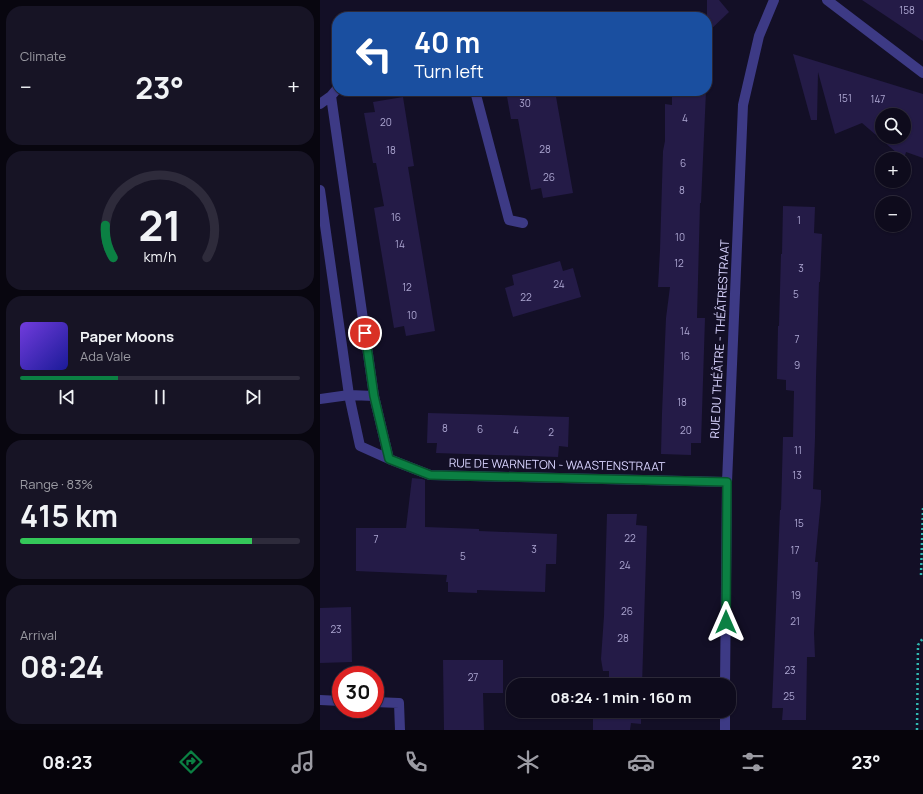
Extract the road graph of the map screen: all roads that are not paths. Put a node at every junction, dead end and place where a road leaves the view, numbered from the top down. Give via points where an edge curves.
1 (774, 0) edge
2 (827, 0) edge
3 (923, 73) edge
4 (332, 95) edge
5 (334, 96) edge
6 (476, 96) edge
7 (320, 104) edge
8 (320, 190) edge
9 (523, 223) dead end
10 (349, 395) junction
11 (374, 396) junction
12 (320, 399) edge
13 (389, 459) junction
14 (727, 482) junction
15 (725, 678) edge
16 (320, 700) edge
17 (332, 701) edge
18 (384, 702) edge
19 (725, 718) edge
20 (400, 730) edge
21 (725, 730) edge

1 - 14 street, RUE DU THÉÂTRE - THÉÂTRESTRAAT via 759,36 743,105
2 - 3 street
4 - 7 street
5 - 11 street
6 - 9 street via 509,220
8 - 10 street, RUE DE WARNETON - WAASTENSTRAAT
10 - 11 street
10 - 12 street
10 - 13 street, RUE DE WARNETON - WAASTENSTRAAT via 360,446
11 - 13 street
13 - 14 street, RUE DE WARNETON - WAASTENSTRAAT via 430,475
14 - 15 street, RUE DU THÉÂTRE - THÉÂTRESTRAAT
16 - 17 street
18 - 20 street via 399,703
19 - 21 street

